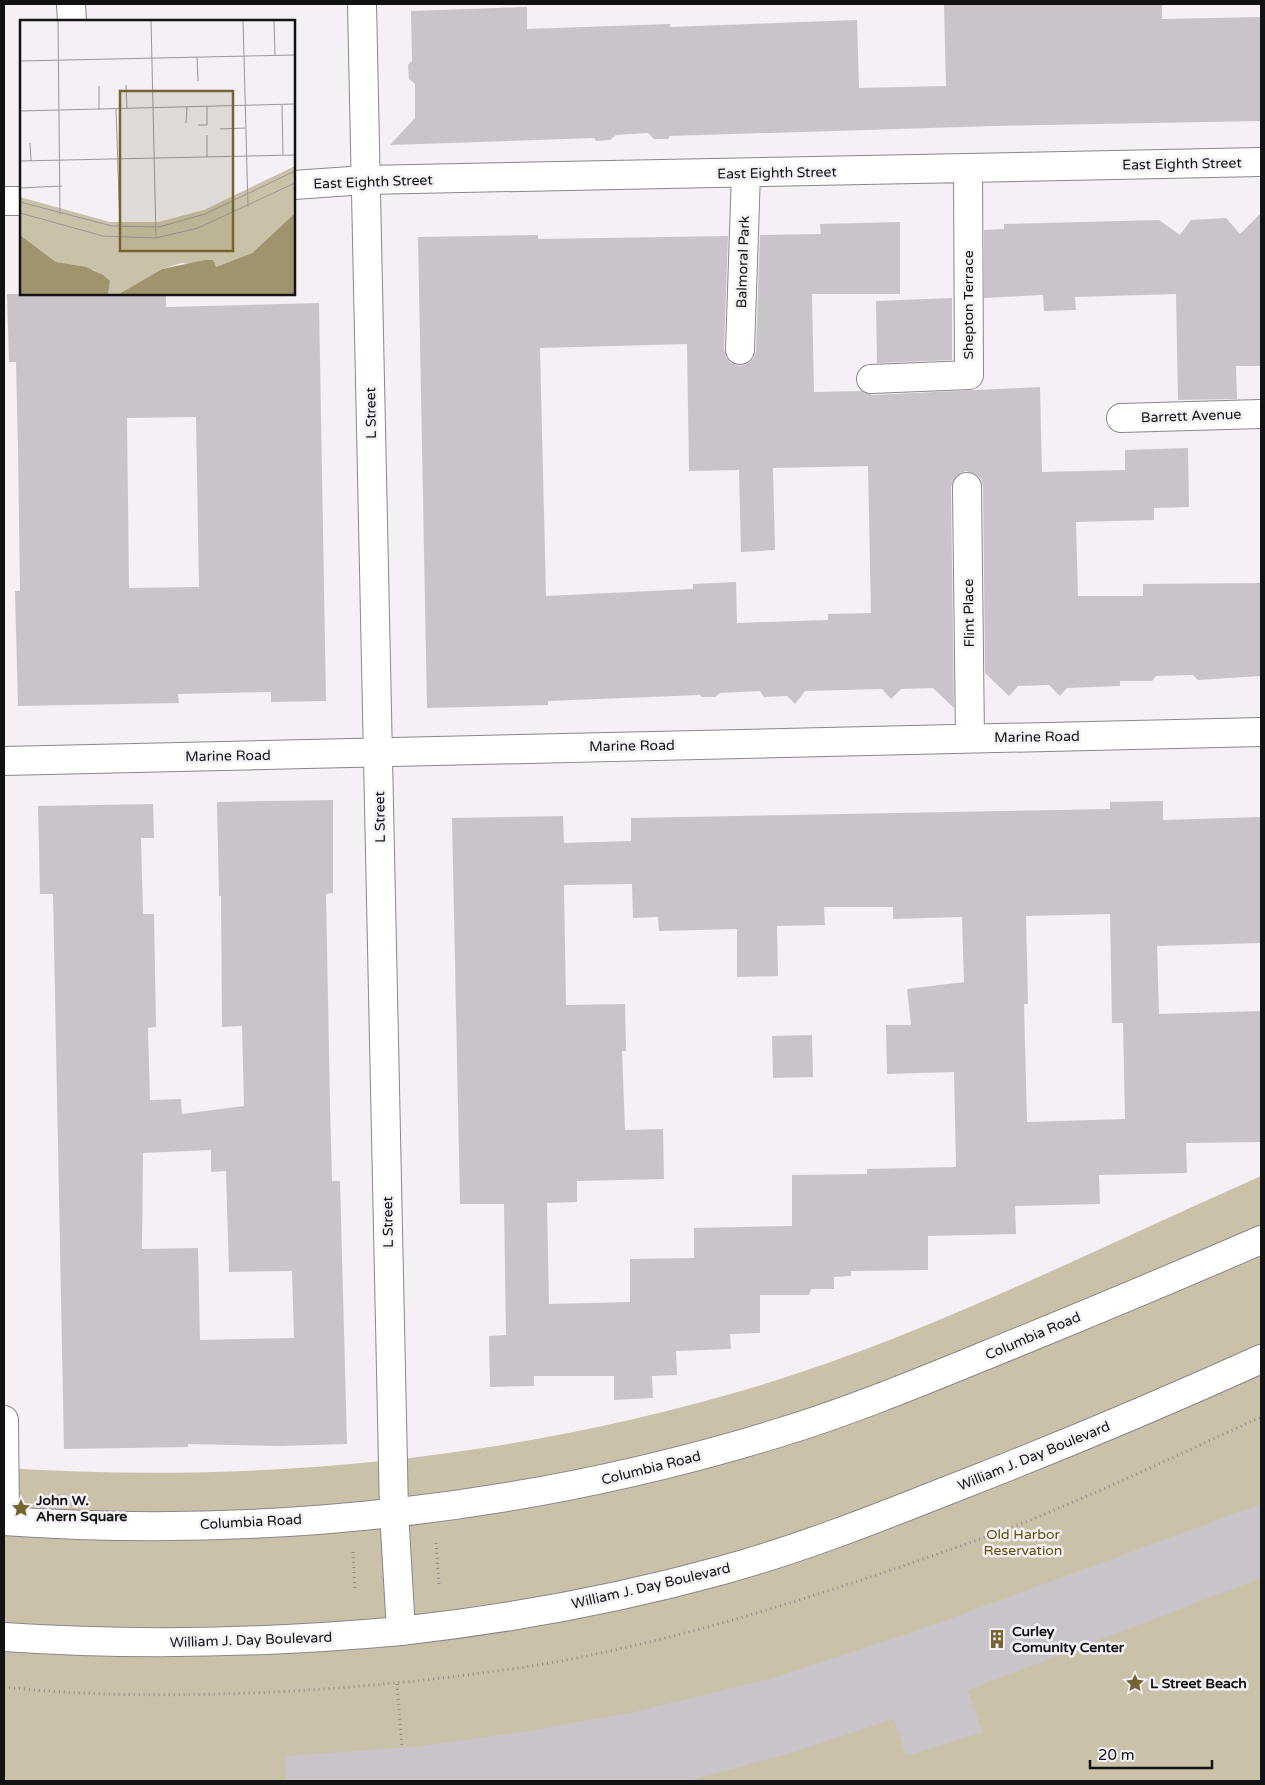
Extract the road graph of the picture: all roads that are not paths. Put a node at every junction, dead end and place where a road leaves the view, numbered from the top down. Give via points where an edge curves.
1 (71, 4) edge
2 (362, 4) edge
3 (72, 20) edge
4 (1261, 162) edge
5 (968, 169) junction
6 (746, 173) junction
7 (366, 180) junction
8 (295, 185) edge
9 (20, 200) edge
10 (4, 201) edge
11 (740, 350) dead end
12 (872, 379) dead end
13 (1261, 414) edge
14 (1121, 418) dead end
15 (967, 487) dead end
16 (1261, 732) edge
17 (970, 738) junction
18 (378, 752) junction
19 (4, 761) edge
20 (1261, 1240) edge
21 (1261, 1359) edge
22 (4, 1420) edge
23 (394, 1512) junction
24 (5, 1521) edge
25 (401, 1631) junction
26 (4, 1637) edge

1 - 3 main road
2 - 7 main road, L Street
4 - 5 main road, East Eighth Street
5 - 6 main road, East Eighth Street
5 - 12 main road, Shepton Terrace via 969,375
6 - 7 main road, East Eighth Street
6 - 11 main road, Balmoral Park
7 - 8 main road, East Eighth Street
7 - 18 main road, L Street
9 - 10 main road
13 - 14 main road, Barrett Avenue
15 - 17 main road, Flint Place
16 - 17 main road, Marine Road
17 - 18 main road, Marine Road
18 - 19 main road, Marine Road
18 - 23 main road, L Street
20 - 23 main road, Columbia Road via 909,1386 775,1434 640,1472 572,1487
21 - 25 main road, William J. Day Boulevard via 1010,1466 874,1519 725,1569 578,1604
22 - 24 main road
23 - 24 main road, Columbia Road via 322,1519 180,1525 92,1526
23 - 25 main road, L Street
25 - 26 main road, William J. Day Boulevard via 185,1644

